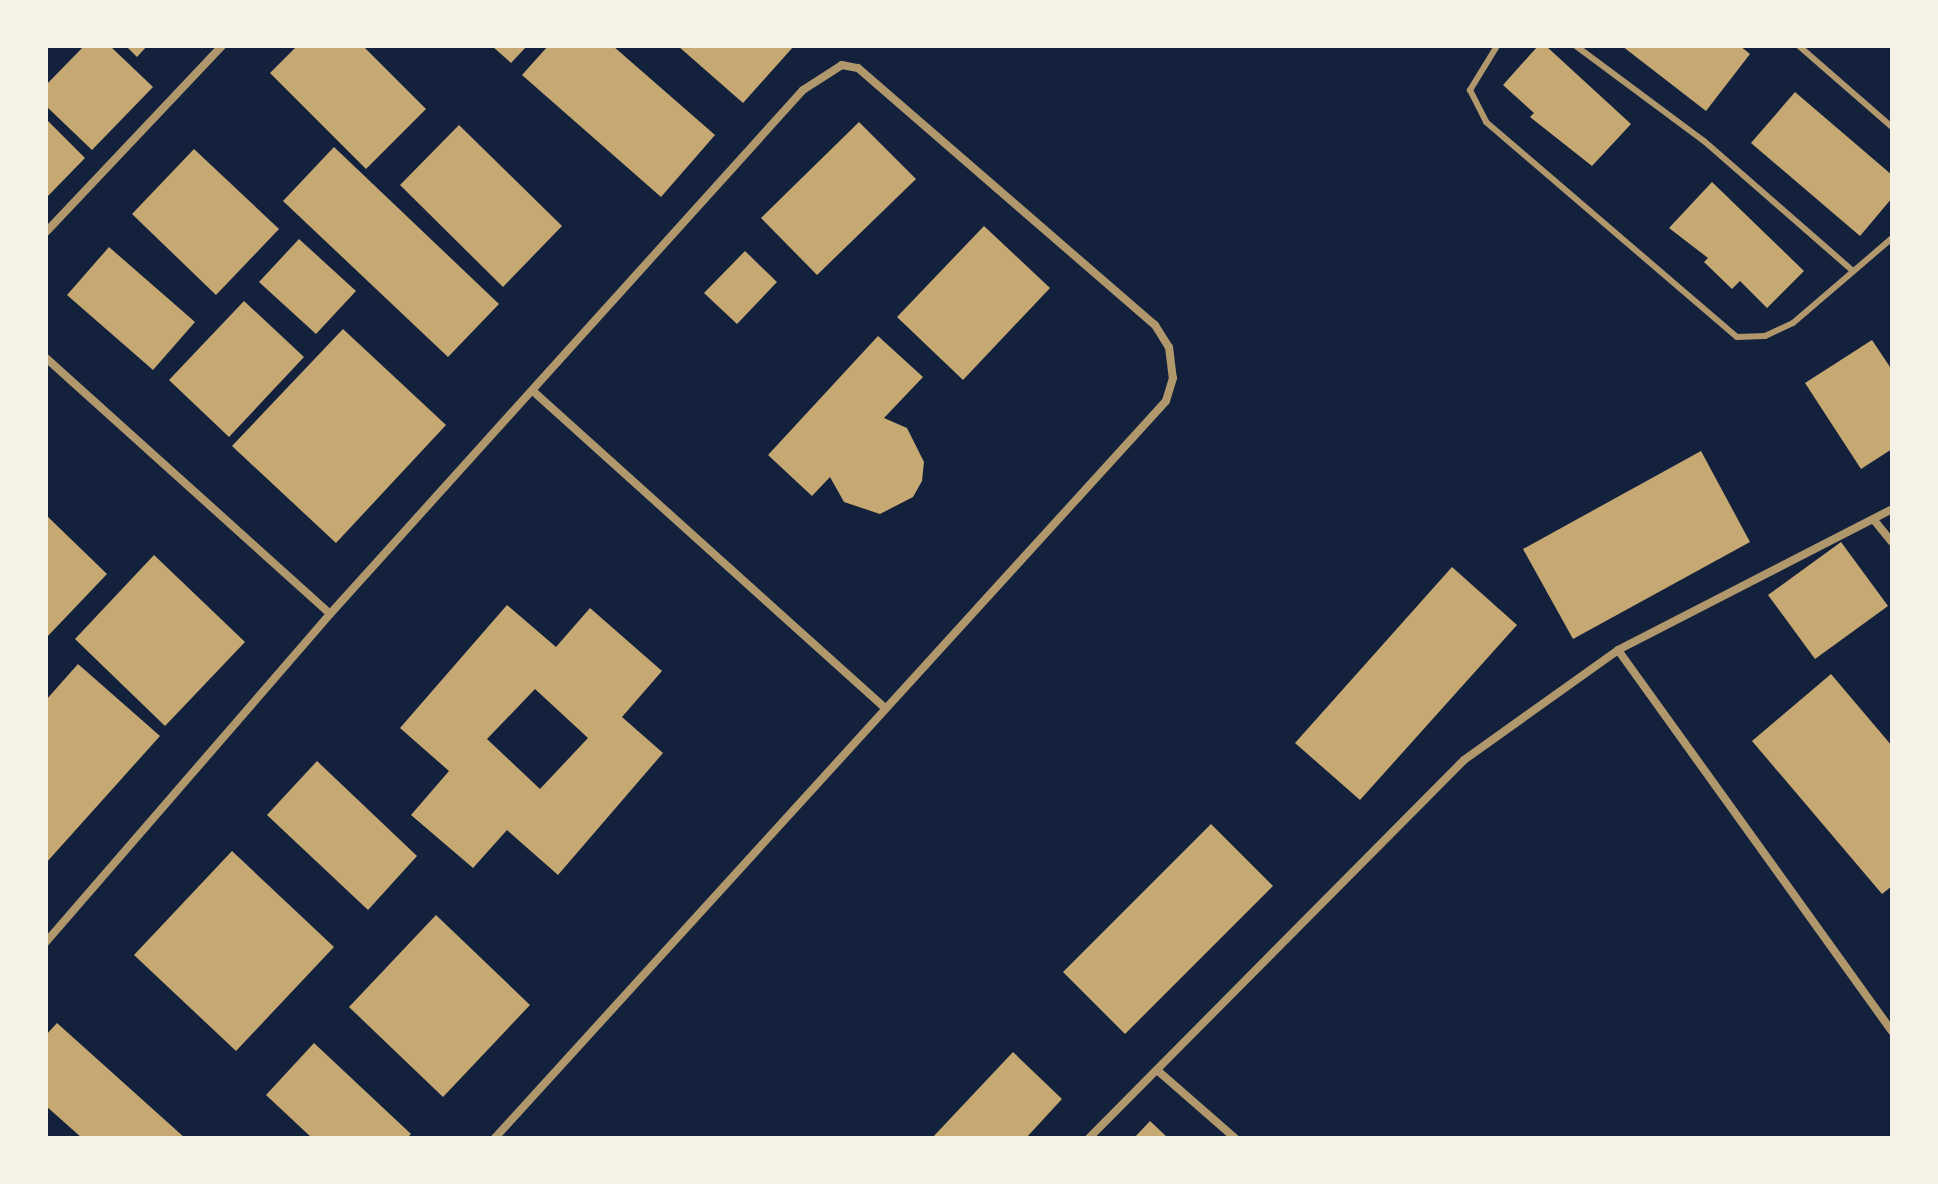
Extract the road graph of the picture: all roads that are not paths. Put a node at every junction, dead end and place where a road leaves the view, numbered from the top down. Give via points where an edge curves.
1 (222, 46) edge
2 (1497, 46) edge
3 (1576, 46) edge
4 (1799, 46) edge
5 (1892, 127) edge
6 (46, 232) edge
7 (1892, 238) edge
8 (1853, 271) junction
9 (46, 358) edge
10 (534, 392) junction
11 (1892, 509) edge
12 (1874, 520) junction
13 (1892, 542) edge
14 (330, 614) junction
15 (1618, 650) junction
16 (885, 708) junction
17 (46, 942) edge
18 (1892, 1031) edge
19 (1157, 1070) junction
20 (495, 1138) edge
21 (1089, 1138) edge
22 (1235, 1138) edge

1 - 6 street
2 - 8 lane via 1470,90 1486,122 1737,337 1765,336 1793,323
3 - 8 lane via 1704,141
4 - 5 lane
7 - 8 lane
9 - 14 street
10 - 14 street
10 - 16 street
10 - 16 street via 803,90 842,65 869,74 1155,325 1169,347 1173,378 1166,401
11 - 12 street
12 - 13 street
12 - 15 street
14 - 17 street
15 - 18 street
15 - 19 street via 1464,760
16 - 20 street
19 - 21 street
19 - 22 street

